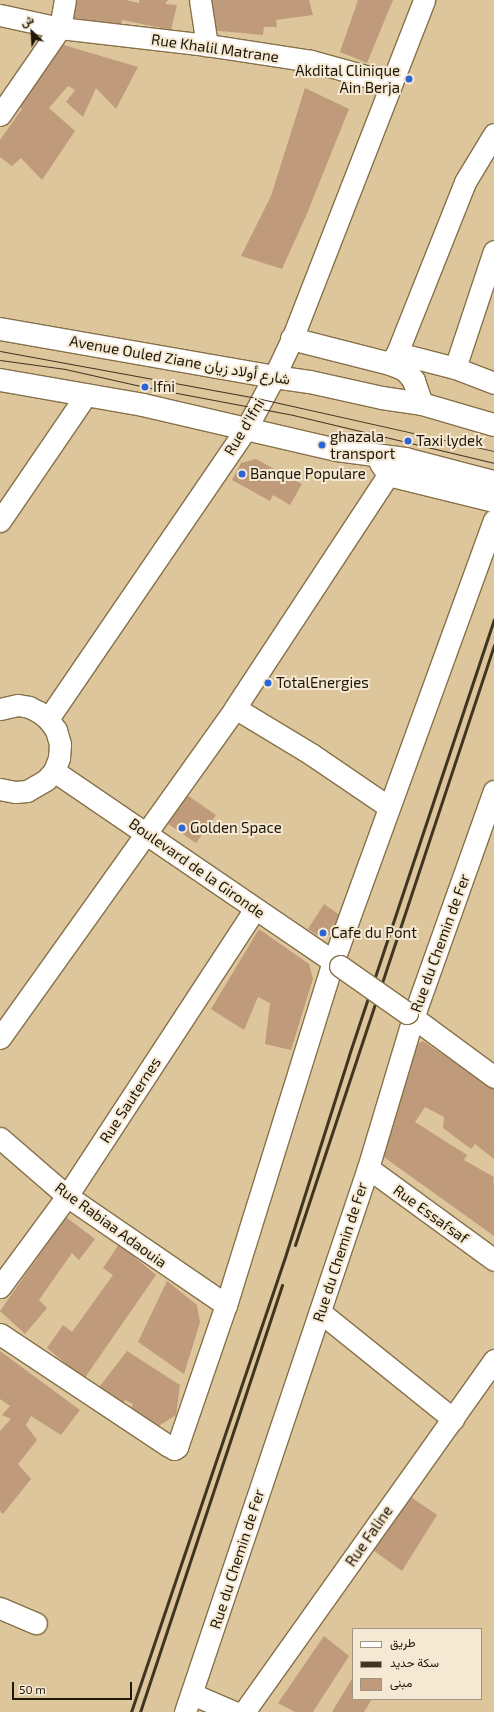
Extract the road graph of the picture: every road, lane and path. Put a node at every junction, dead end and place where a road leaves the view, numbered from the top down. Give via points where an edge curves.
1 (65, 0) edge
2 (200, 0) edge
3 (424, 0) edge
4 (0, 15) edge
5 (60, 28) junction
6 (207, 46) junction
7 (391, 83) junction
8 (0, 115) edge
9 (494, 134) edge
10 (494, 251) edge
11 (0, 329) edge
12 (292, 338) junction
13 (393, 359) junction
14 (455, 368) junction
15 (274, 378) junction
16 (0, 380) edge
17 (494, 383) edge
18 (86, 395) junction
19 (422, 404) junction
20 (494, 425) edge
21 (246, 429) junction
22 (376, 455) junction
23 (388, 475) junction
24 (494, 482) edge
25 (494, 501) edge
26 (494, 520) edge
27 (0, 521) edge
28 (235, 708) junction
29 (0, 709) edge
30 (48, 719) junction
31 (54, 771) junction
32 (0, 788) edge
33 (492, 801) edge
34 (389, 807) junction
35 (147, 833) junction
36 (255, 909) junction
37 (336, 964) junction
38 (410, 1015) junction
39 (0, 1038) edge
40 (494, 1077) edge
41 (0, 1138) edge
42 (368, 1168) junction
43 (68, 1196) junction
44 (494, 1260) edge
45 (0, 1287) edge
46 (226, 1306) junction
47 (320, 1312) junction
48 (0, 1334) edge
49 (494, 1360) edge
50 (453, 1418) junction
51 (0, 1608) edge
52 (36, 1623) dead end
53 (189, 1703) edge
54 (234, 1712) edge
55 (244, 1712) edge

1 - 5 street
2 - 6 street
3 - 7 street, Rue d'Ifni
4 - 5 street, Rue Khalil Matrane
5 - 6 street, Rue Khalil Matrane
5 - 8 street
6 - 7 street, Rue Khalil Matrane via 310,61
7 - 12 street, Rue d'Ifni
9 - 13 street via 472,168 457,200
10 - 14 street
11 - 15 main road, Avenue Ouled Ziane شارع أولاد زيان
12 - 13 main road
12 - 15 street, Rue d'Ifni
13 - 14 street
13 - 19 main road via 408,372
14 - 17 street
15 - 19 main road, Avenue Ouled Ziane شارع أولاد زيان via 310,382
15 - 21 street, Rue d'Ifni
16 - 18 main road
18 - 21 main road
18 - 27 street
19 - 20 main road, Avenue Ouled Ziane شارع أولاد زيان
21 - 22 main road via 337,450
21 - 30 street, Rue d'Ifni
22 - 23 street
22 - 24 main road via 417,462
23 - 25 street
23 - 28 street
26 - 34 street
28 - 34 street via 311,754
28 - 35 street
29 - 30 street via 18,705 29,707
30 - 31 street via 56,730 60,744 59,758
31 - 32 street via 46,780 27,791 15,792
31 - 35 street, Boulevard de la Gironde
33 - 38 street, Rue du Chemin de Fer
34 - 37 street
35 - 36 street, Boulevard de la Gironde
35 - 39 street
36 - 37 street, Boulevard de la Gironde
36 - 43 street, Rue Sauternes
37 - 38 street, Boulevard de la Gironde, bridge
37 - 46 street
38 - 40 street
38 - 42 street, Rue du Chemin de Fer
41 - 43 street, Rue Rabiaa Adaouia
42 - 44 street, Rue Essafsaf
42 - 47 street, Rue du Chemin de Fer
43 - 45 street, Rue Sauternes
43 - 46 street, Rue Rabiaa Adaouia
46 - 48 street via 177,1447 174,1449
47 - 50 street
47 - 53 street, Rue du Chemin de Fer
49 - 50 street, Rue Faline
50 - 55 street, Rue Faline
51 - 52 street
53 - 54 street

